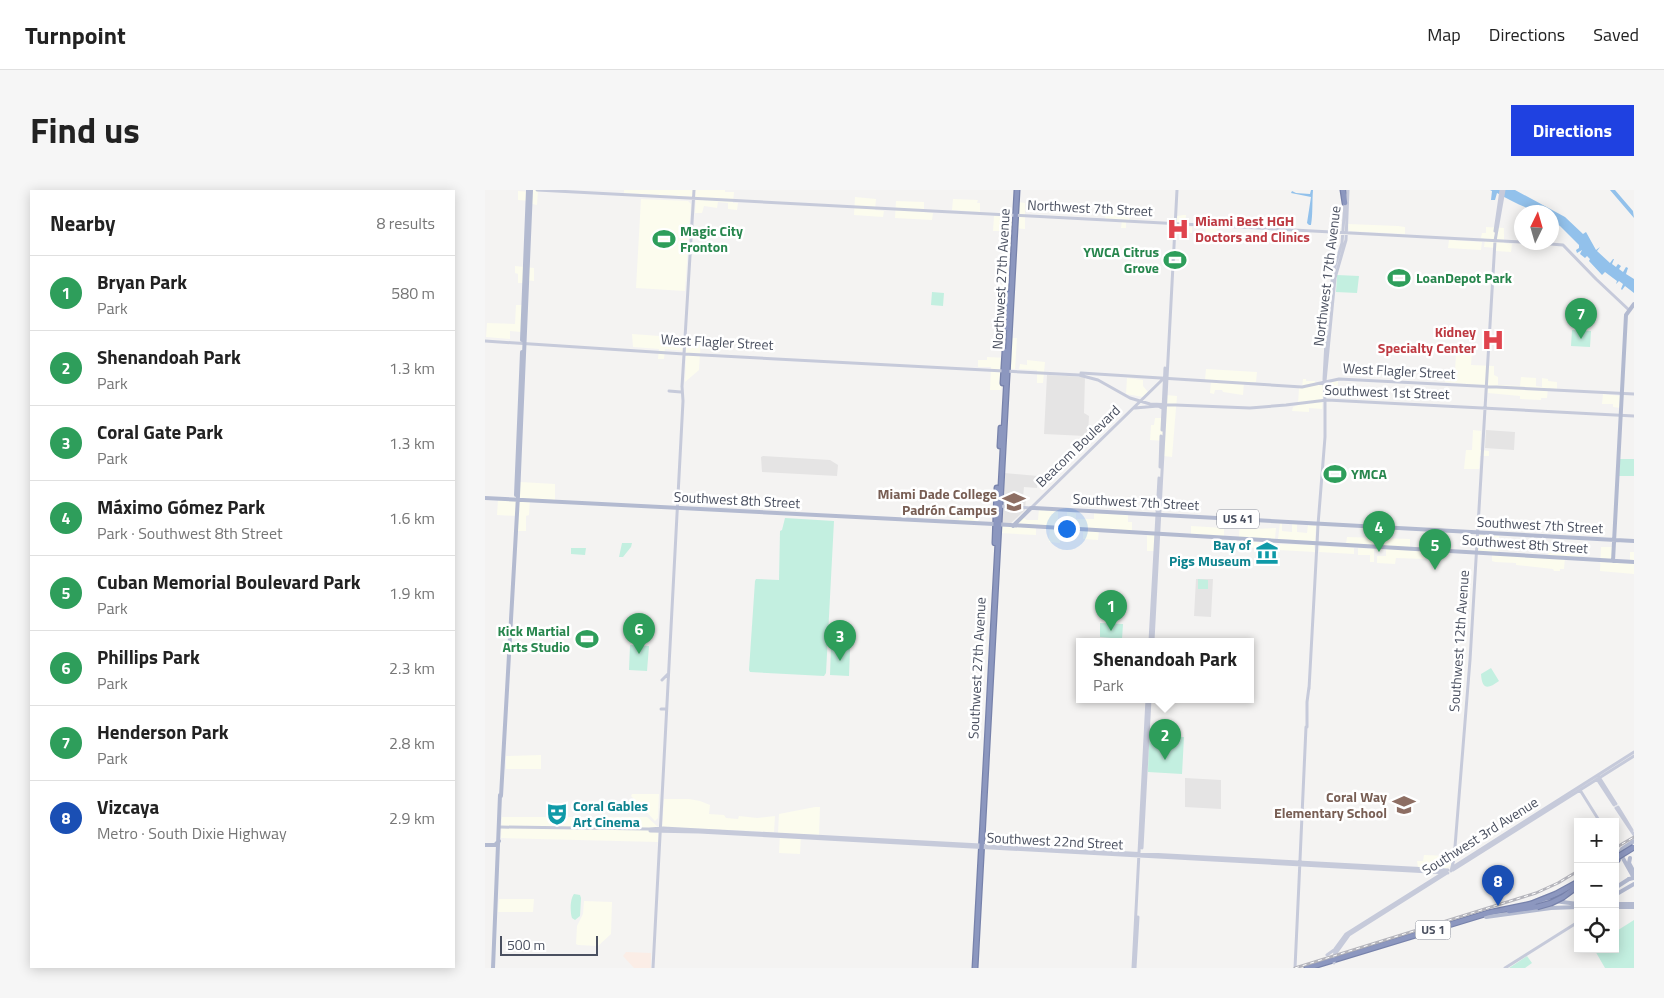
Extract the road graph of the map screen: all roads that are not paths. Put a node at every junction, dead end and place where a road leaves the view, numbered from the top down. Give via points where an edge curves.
1 (529, 190) edge
2 (537, 190) edge
3 (694, 190) edge
4 (1016, 190) edge
5 (1177, 190) edge
6 (1345, 190) edge
7 (1502, 190) edge
8 (693, 199) junction
9 (1345, 203) joint
10 (527, 216) junction
11 (1014, 216) junction
12 (530, 221) junction
13 (1175, 224) junction
14 (527, 228) junction
15 (529, 233) junction
16 (1344, 233) junction
17 (1495, 241) junction
18 (1514, 242) edge
19 (1559, 245) edge
20 (1009, 300) junction
21 (1634, 305) edge
22 (525, 306) junction
23 (1629, 310) junction
24 (1007, 336) junction
25 (485, 340) edge
26 (523, 342) junction
27 (630, 348) junction
28 (648, 349) junction
29 (626, 350) junction
30 (643, 351) junction
31 (684, 353) junction
32 (698, 355) junction
33 (707, 355) junction
34 (836, 361) junction
35 (522, 370) junction
36 (1005, 370) junction
37 (1045, 372) junction
38 (1087, 376) joint
39 (1126, 376) junction
40 (1327, 376) junction
41 (1165, 379) junction
42 (1335, 379) junction
43 (1325, 381) junction
44 (1104, 382) junction
45 (682, 386) junction
46 (1163, 386) junction
47 (1486, 387) junction
48 (1154, 389) junction
49 (669, 390) dead end
50 (521, 391) junction
51 (681, 392) junction
52 (1622, 394) junction
53 (1634, 394) edge
54 (1325, 400) junction
55 (1316, 401) junction
56 (682, 402) junction
57 (1143, 402) junction
58 (1164, 404) junction
59 (1323, 404) junction
60 (1151, 406) junction
61 (1135, 408) junction
62 (1162, 408) junction
63 (1485, 408) junction
64 (1621, 415) junction
65 (1634, 416) edge
66 (1324, 421) junction
67 (485, 498) edge
68 (606, 499) dead end
69 (517, 500) junction
70 (1039, 500) junction
71 (606, 504) junction
72 (998, 506) junction
73 (677, 508) junction
74 (1031, 508) junction
75 (1038, 508) junction
76 (1159, 514) junction
77 (1319, 525) junction
78 (997, 526) junction
79 (1011, 526) junction
80 (1477, 533) junction
81 (1157, 534) junction
82 (1615, 540) junction
83 (1634, 542) edge
84 (1317, 544) junction
85 (1476, 552) junction
86 (1613, 561) junction
87 (1634, 562) edge
88 (1151, 638) edge
89 (669, 674) junction
90 (661, 680) dead end
91 (1149, 703) edge
92 (661, 709) dead end
93 (667, 709) junction
94 (1634, 752) edge
95 (1634, 756) edge
96 (1598, 777) junction
97 (1579, 789) junction
98 (1597, 818) edge
99 (500, 827) junction
100 (660, 829) junction
101 (1633, 833) edge
102 (499, 841) junction
103 (1634, 841) edge
104 (485, 845) edge
105 (981, 847) junction
106 (1619, 848) edge
107 (1623, 848) junction
108 (1634, 848) edge
109 (1140, 855) junction
110 (1470, 855) junction
111 (1619, 856) edge
112 (1632, 856) edge
113 (1619, 858) edge
114 (1454, 859) junction
115 (1619, 859) edge
116 (1470, 860) junction
117 (1619, 860) edge
118 (1300, 863) junction
119 (1459, 863) junction
120 (1453, 866) junction
121 (1435, 872) junction
122 (1448, 872) junction
123 (1633, 877) edge
124 (1436, 878) junction
125 (1574, 884) edge
126 (1619, 886) edge
127 (1633, 886) edge
128 (1574, 889) edge
129 (1619, 895) edge
130 (1405, 900) junction
131 (1574, 903) edge
132 (1385, 904) dead end
133 (1531, 904) junction
134 (1406, 905) dead end
135 (1574, 905) edge
136 (1619, 906) edge
137 (1634, 906) edge
138 (1387, 909) junction
139 (1368, 915) dead end
140 (1486, 917) junction
141 (1372, 918) junction
142 (1361, 920) dead end
143 (1368, 922) junction
144 (1362, 924) junction
145 (1574, 925) edge
146 (1341, 942) junction
147 (1334, 957) junction
148 (493, 968) edge
149 (653, 968) edge
150 (974, 968) edge
151 (1134, 968) edge
152 (1295, 968) edge
153 (1307, 968) edge
154 (1316, 968) edge
155 (1505, 968) edge

1 - 10 main road
1 - 12 main road
2 - 8 main road, Northwest 7th Street
3 - 8 main road
4 - 11 highway, Northwest 27th Avenue
5 - 13 main road
6 - 9 highway
6 - 16 main road, Northwest 17th Avenue
7 - 17 main road, Southwest 12th Avenue
8 - 11 main road, Northwest 7th Street
8 - 31 main road
9 - 16 main road, Northwest 17th Avenue
10 - 12 main road
10 - 14 main road
11 - 13 main road, Northwest 7th Street
11 - 20 highway, Northwest 27th Avenue
11 - 20 highway, Northwest 27th Avenue
12 - 15 main road
13 - 16 main road, Northwest 7th Street
13 - 41 main road
14 - 15 main road
14 - 22 main road
15 - 22 main road
16 - 17 main road, Northwest 7th Street
16 - 40 main road, Northwest 17th Avenue via 1345,246 1335,278
16 - 43 main road, Northwest 17th Avenue via 1333,275 1327,320
17 - 18 main road, Northwest 7th Street
17 - 47 main road, Southwest 12th Avenue
19 - 23 main road, Northwest 7th Street via 1563,245
20 - 24 highway, Northwest 27th Avenue
20 - 24 highway, Northwest 27th Avenue
21 - 23 main road
22 - 26 main road
23 - 52 main road
24 - 36 highway, Northwest 27th Avenue
25 - 26 main road, West Flagler Street
26 - 27 main road, West Flagler Street
26 - 29 main road, West Flagler Street
26 - 35 main road
27 - 28 main road, West Flagler Street
27 - 29 main road
28 - 30 main road
28 - 31 main road, West Flagler Street
29 - 30 main road, West Flagler Street
30 - 31 main road, West Flagler Street
31 - 32 main road, West Flagler Street
31 - 34 main road, West Flagler Street
31 - 45 main road
32 - 33 main road, West Flagler Street
32 - 33 main road via 702,360
33 - 34 main road, West Flagler Street
34 - 36 main road, West Flagler Street
35 - 50 main road
35 - 50 main road
36 - 37 main road, West Flagler Street
36 - 72 highway, Southwest 27th Avenue
37 - 38 main road, West Flagler Street
37 - 39 main road, West Flagler Street
38 - 44 main road, Southwest 1st Street
39 - 41 main road, West Flagler Street
39 - 44 main road via 1101,376
40 - 42 main road
40 - 43 main road, Northwest 17th Avenue
41 - 43 main road, West Flagler Street via 1301,387
41 - 46 main road
41 - 48 main road, Beacom Boulevard
41 - 58 main road
42 - 43 main road, West Flagler Street
42 - 47 main road, West Flagler Street
43 - 54 main road
44 - 57 main road, Southwest 1st Street
45 - 51 main road
45 - 56 main road
46 - 48 main road, Beacom Boulevard
46 - 58 main road
47 - 52 main road, West Flagler Street
47 - 63 main road, Southwest 12th Avenue
48 - 57 main road, Beacom Boulevard
49 - 51 main road
50 - 69 main road
51 - 56 main road
52 - 53 main road, West Flagler Street
52 - 64 main road
54 - 55 main road, Southwest 1st Street
54 - 59 main road
54 - 63 main road, Southwest 1st Street
54 - 66 main road
55 - 58 main road, Southwest 1st Street via 1250,408
55 - 59 main road
56 - 73 main road
57 - 58 main road, Southwest 1st Street
57 - 60 main road
57 - 61 main road, Beacom Boulevard
58 - 62 main road
58 - 76 main road
59 - 66 main road
60 - 61 main road
60 - 62 main road
61 - 70 main road, Beacom Boulevard
62 - 76 main road
63 - 64 main road, Southwest 1st Street
63 - 80 main road, Southwest 12th Avenue
64 - 65 main road, Southwest 1st Street
64 - 82 main road
66 - 77 main road
67 - 69 main road, Southwest 8th Street / US 41
68 - 71 main road
69 - 71 main road, Southwest 8th Street / US 41
69 - 99 main road
70 - 74 main road, Beacom Boulevard
70 - 75 main road
71 - 73 main road, Southwest 8th Street / US 41
72 - 74 main road, Southwest 7th Street
72 - 78 highway, Southwest 27th Avenue
73 - 78 main road, Southwest 8th Street / US 41
73 - 89 main road
74 - 75 main road, Southwest 7th Street / US 41
74 - 79 main road, Beacom Boulevard
75 - 76 main road, Southwest 7th Street / US 41
76 - 77 main road, Southwest 7th Street / US 41
76 - 81 main road
77 - 80 main road, Southwest 7th Street / US 41
77 - 84 main road
78 - 79 main road, Southwest 8th Street / US 41
78 - 105 highway, Southwest 27th Avenue
79 - 81 main road, Southwest 8th Street / US 41
80 - 82 main road, Southwest 7th Street / US 41
80 - 85 main road, Southwest 12th Avenue
81 - 84 main road, Southwest 8th Street / US 41
81 - 88 main road
82 - 83 main road, Southwest 7th Street / US 41
82 - 86 main road
84 - 85 main road, Southwest 8th Street / US 41
84 - 118 main road
85 - 86 main road, Southwest 8th Street / US 41
85 - 114 main road, Southwest 12th Avenue
86 - 87 main road, Southwest 8th Street / US 41
89 - 90 main road
89 - 93 main road
91 - 109 main road
92 - 93 main road
93 - 100 main road
94 - 96 main road, Southwest 3rd Avenue
95 - 96 main road, Southwest 3rd Avenue
96 - 97 main road, Southwest 3rd Avenue
96 - 101 main road
97 - 98 main road
97 - 110 main road, Southwest 3rd Avenue
97 - 116 main road, Southwest 3rd Avenue
99 - 100 main road, Southwest 22nd Street
99 - 102 main road
100 - 105 main road, Southwest 22nd Street
100 - 149 main road
102 - 104 main road via 495,845
102 - 148 main road
103 - 107 main road
105 - 109 main road, Southwest 22nd Street
105 - 150 highway, Southwest 27th Avenue
106 - 107 main road
107 - 111 main road
108 - 113 highway, bridge
109 - 118 main road, Southwest 22nd Street
109 - 151 main road
110 - 116 main road
110 - 119 main road, Southwest 3rd Avenue
112 - 115 main road
112 - 123 main road via 1629,863
114 - 119 main road
114 - 120 main road, Southwest 12th Avenue
116 - 122 main road, Southwest 3rd Avenue
117 - 123 main road
118 - 121 main road, Southwest 22nd Street
118 - 122 main road, Southwest 22nd Street
118 - 152 main road
119 - 120 main road, Southwest 3rd Avenue
120 - 122 main road, Southwest 12th Avenue
121 - 122 main road, Southwest 22nd Street
121 - 124 main road
122 - 124 main road, Southwest 3rd Avenue
122 - 130 main road, Southwest 3rd Avenue
123 - 126 main road
123 - 127 main road
124 - 138 main road, Southwest 3rd Avenue
125 - 133 highway
127 - 129 main road
128 - 140 highway, bridge via 1551,903
130 - 134 main road
130 - 143 main road, Southwest 3rd Avenue
131 - 133 main road via 1550,901
132 - 138 main road
133 - 147 highway, US 1 via 1493,911
135 - 140 main road
136 - 137 main road
138 - 141 main road, Southwest 3rd Avenue
139 - 141 main road
140 - 147 highway, US 1
141 - 143 main road, Southwest 3rd Avenue
142 - 144 main road
143 - 144 main road, Southwest 3rd Avenue
143 - 146 main road, Southwest 3rd Avenue
144 - 146 main road, Southwest 3rd Avenue via 1346,934
145 - 155 main road
146 - 147 main road
147 - 153 highway, US 1
147 - 154 highway, US 1

